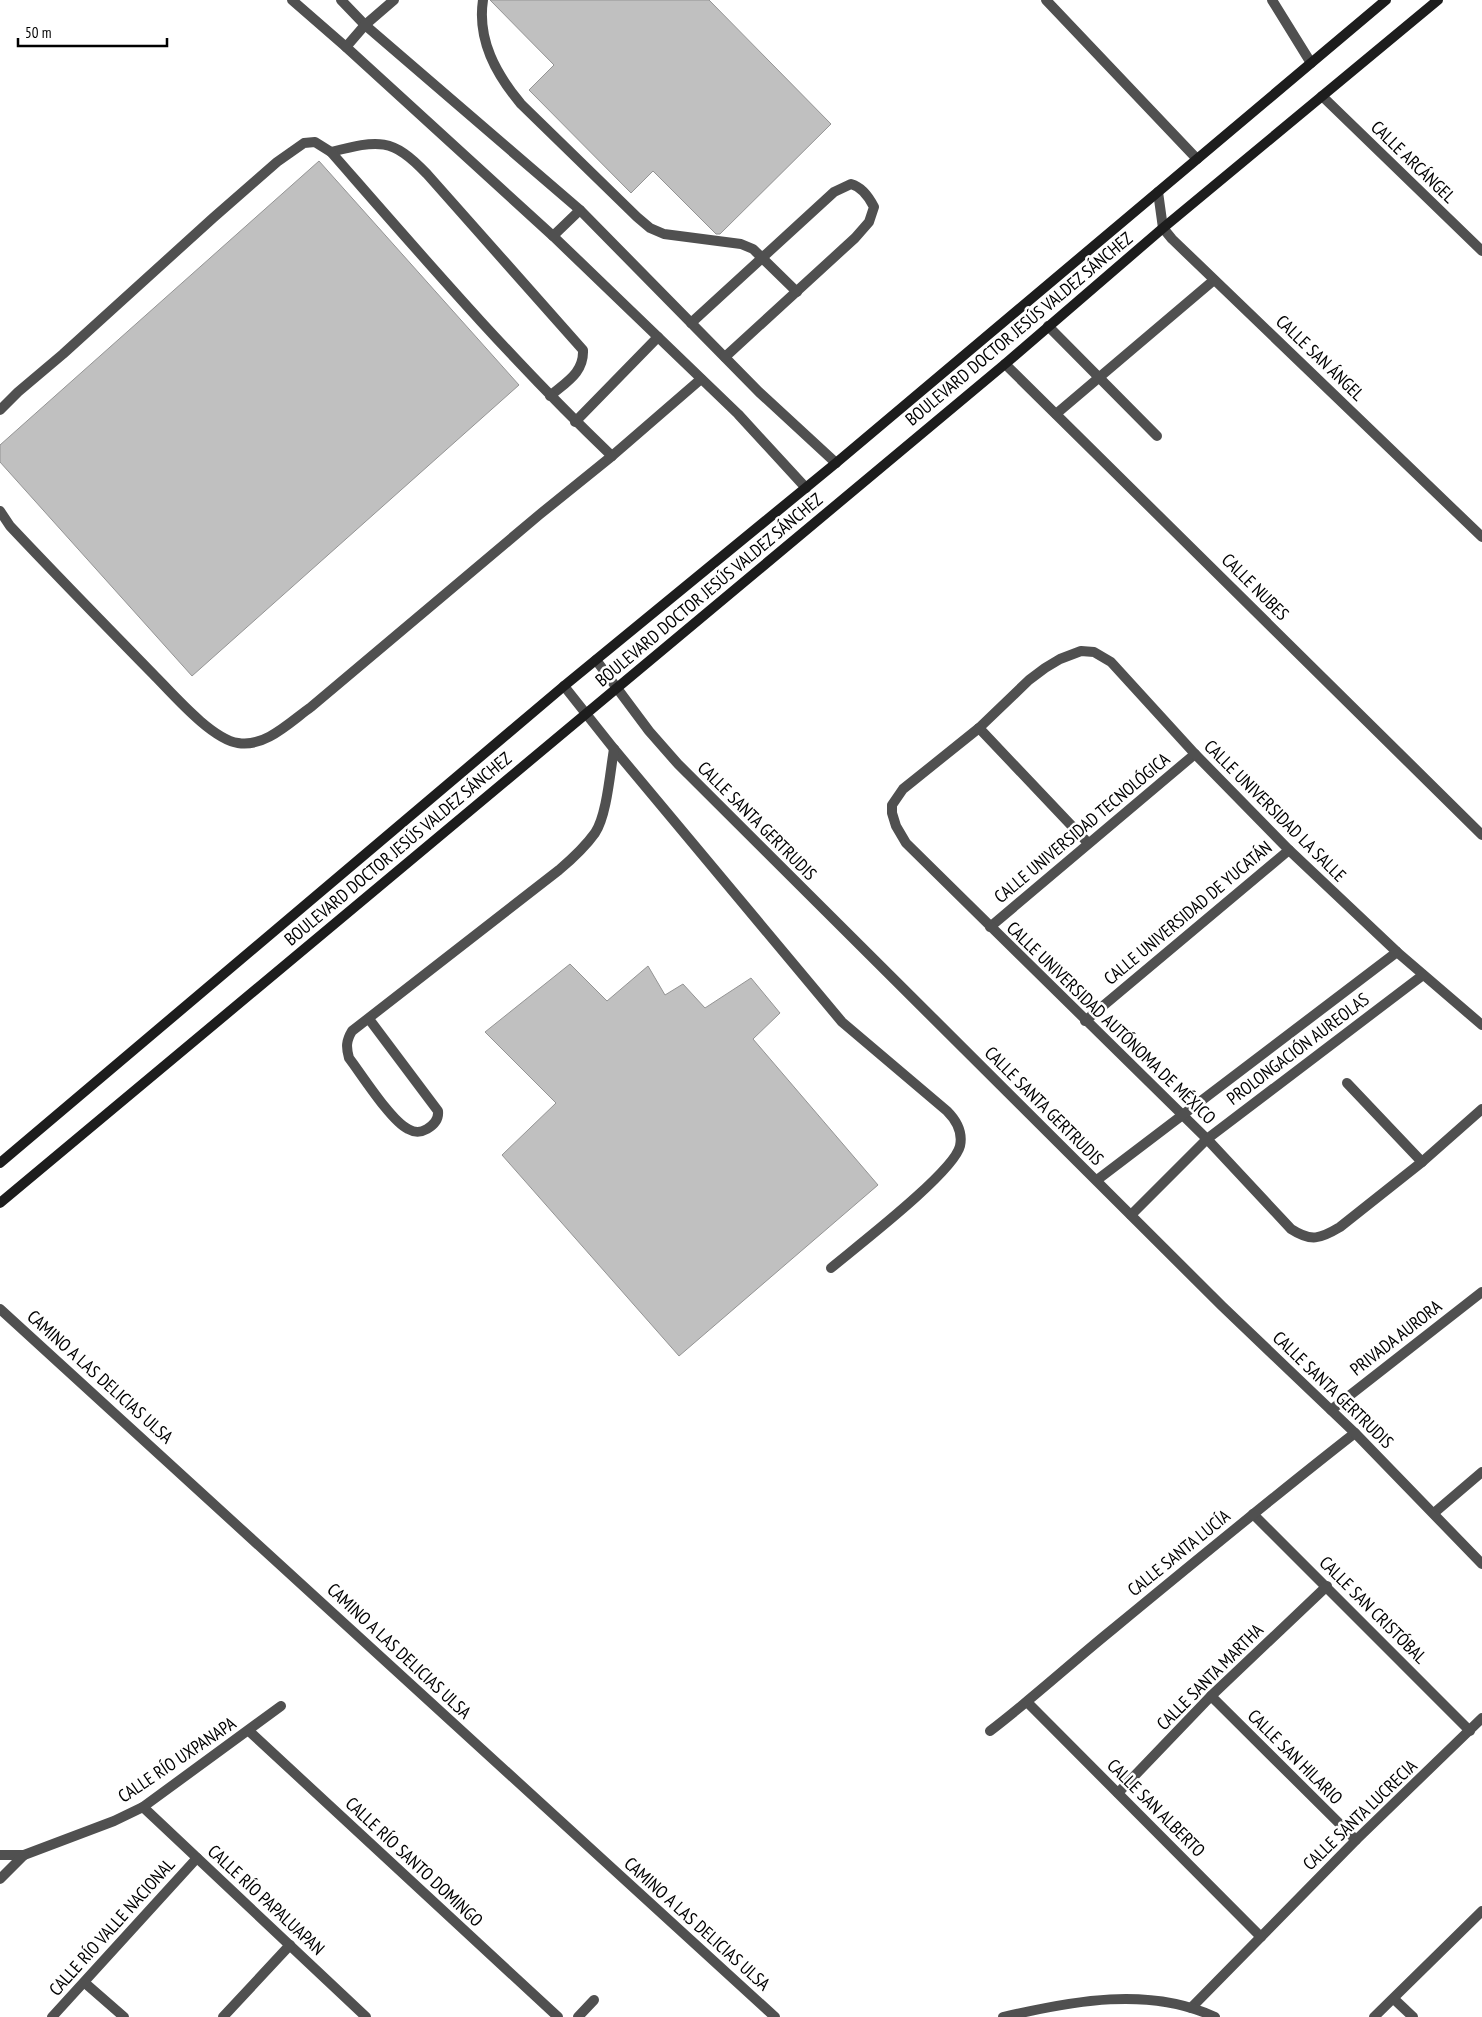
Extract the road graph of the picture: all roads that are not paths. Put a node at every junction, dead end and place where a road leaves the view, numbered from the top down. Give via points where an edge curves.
1 (292, 0) edge
2 (341, 0) edge
3 (394, 0) edge
4 (483, 0) edge
5 (1046, 0) edge
6 (1272, 0) edge
7 (1386, 0) edge
8 (1438, 0) edge
9 (365, 25) junction
10 (346, 47) junction
11 (1311, 63) junction
12 (1322, 96) junction
13 (331, 152) junction
14 (1197, 159) junction
15 (1158, 192) junction
16 (580, 210) junction
17 (1163, 228) junction
18 (553, 236) junction
19 (1482, 251) edge
20 (762, 257) junction
21 (1214, 280) junction
22 (797, 292) junction
23 (691, 323) junction
24 (1048, 326) junction
25 (658, 337) junction
26 (726, 357) junction
27 (1005, 364) junction
28 (1099, 377) junction
29 (701, 379) junction
30 (550, 396) junction
31 (0, 410) edge
32 (1056, 414) junction
33 (575, 422) junction
34 (1156, 436) dead end
35 (612, 456) junction
36 (836, 463) junction
37 (806, 488) junction
38 (0, 511) edge
39 (1482, 537) edge
40 (596, 660) junction
41 (564, 686) junction
42 (616, 689) junction
43 (586, 712) junction
44 (979, 728) junction
45 (614, 749) junction
46 (1195, 754) junction
47 (1482, 835) edge
48 (1088, 843) junction
49 (1289, 850) junction
50 (990, 927) junction
51 (1397, 952) junction
52 (1423, 975) junction
53 (369, 1019) junction
54 (1085, 1021) junction
55 (1482, 1025) edge
56 (1347, 1083) dead end
57 (1482, 1109) edge
58 (1182, 1115) junction
59 (1207, 1139) junction
60 (1422, 1162) junction
61 (0, 1163) edge
62 (1097, 1180) junction
63 (0, 1203) edge
64 (1131, 1215) junction
65 (831, 1268) dead end
66 (1482, 1292) edge
67 (0, 1308) edge
68 (1331, 1410) junction
69 (1355, 1432) junction
70 (1482, 1472) edge
71 (1434, 1513) junction
72 (1253, 1514) junction
73 (1482, 1564) edge
74 (1326, 1586) junction
75 (1211, 1696) junction
76 (1027, 1702) junction
77 (281, 1706) dead end
78 (1482, 1718) edge
79 (249, 1731) junction
80 (990, 1731) dead end
81 (1470, 1731) junction
82 (1118, 1793) junction
83 (143, 1807) junction
84 (1356, 1840) junction
85 (24, 1854) junction
86 (0, 1855) edge
87 (196, 1858) junction
88 (0, 1880) edge
89 (1482, 1911) edge
90 (1261, 1937) junction
91 (290, 1945) junction
92 (85, 1983) junction
93 (1394, 1999) junction
94 (594, 2000) dead end
95 (1191, 2008) junction
96 (52, 2017) edge
97 (124, 2017) edge
98 (223, 2017) edge
99 (366, 2017) edge
100 (558, 2017) edge
101 (578, 2017) edge
102 (775, 2017) edge
103 (1003, 2017) edge
104 (1215, 2017) edge
105 (1374, 2017) edge
106 (1412, 2017) edge

1 - 10 street
2 - 9 street
3 - 9 street
4 - 20 street via 481,16 490,59 509,89 520,104 637,217 664,234 741,244
5 - 14 street
6 - 11 street
7 - 11 main road, BOULEVARD DOCTOR JESÚS VALDEZ SÁNCHEZ
8 - 12 main road, BOULEVARD DOCTOR JESÚS VALDEZ SÁNCHEZ
9 - 10 street
9 - 16 street
10 - 18 street
11 - 14 main road, BOULEVARD DOCTOR JESÚS VALDEZ SÁNCHEZ
12 - 17 main road, BOULEVARD DOCTOR JESÚS VALDEZ SÁNCHEZ
12 - 19 street, CALLE ARCÁNGEL
13 - 30 street
13 - 30 street via 365,143 397,148 410,156 453,203 583,350 579,370
13 - 31 street via 315,142 304,143 277,162
14 - 15 main road, BOULEVARD DOCTOR JESÚS VALDEZ SÁNCHEZ
15 - 17 street
15 - 36 main road, BOULEVARD DOCTOR JESÚS VALDEZ SÁNCHEZ
16 - 18 street
16 - 23 street
17 - 21 street, CALLE SAN ÁNGEL
17 - 24 main road, BOULEVARD DOCTOR JESÚS VALDEZ SÁNCHEZ
18 - 25 street
20 - 22 street
20 - 22 street via 834,192 851,184 862,189 874,207 869,222
20 - 23 street
21 - 28 street
21 - 39 street, CALLE SAN ÁNGEL
22 - 26 street
23 - 26 street
24 - 27 main road, BOULEVARD DOCTOR JESÚS VALDEZ SÁNCHEZ
24 - 28 street
25 - 29 street
25 - 33 street
26 - 36 street
27 - 32 street, CALLE NUBES
27 - 42 main road, BOULEVARD DOCTOR JESÚS VALDEZ SÁNCHEZ
28 - 32 street
28 - 34 street
29 - 35 street
29 - 37 street
30 - 33 street
32 - 47 street, CALLE NUBES
33 - 35 street
35 - 38 street via 311,707 276,732 252,743 228,739 205,724 101,622 10,526
36 - 37 main road, BOULEVARD DOCTOR JESÚS VALDEZ SÁNCHEZ
37 - 40 main road, BOULEVARD DOCTOR JESÚS VALDEZ SÁNCHEZ
40 - 41 main road, BOULEVARD DOCTOR JESÚS VALDEZ SÁNCHEZ
40 - 42 street, CALLE SANTA GERTRUDIS
41 - 43 street
41 - 61 main road, BOULEVARD DOCTOR JESÚS VALDEZ SÁNCHEZ
42 - 43 main road, BOULEVARD DOCTOR JESÚS VALDEZ SÁNCHEZ
42 - 62 street, CALLE SANTA GERTRUDIS via 678,764
43 - 45 street
43 - 63 main road, BOULEVARD DOCTOR JESÚS VALDEZ SÁNCHEZ
44 - 46 street, CALLE UNIVERSIDAD LA SALLE via 1029,680 1060,659 1080,651 1094,652 1111,662
44 - 48 street
44 - 50 street, CALLE UNIVERSIDAD AUTÓNOMA DE MÉXICO via 903,789 892,805 892,813 906,843
45 - 53 street via 606,803 596,832 580,851
45 - 65 street via 842,1022 957,1122 961,1139 955,1157 891,1219
46 - 48 street, CALLE UNIVERSIDAD TECNOLÓGICA
46 - 49 street, CALLE UNIVERSIDAD LA SALLE
48 - 50 street, CALLE UNIVERSIDAD TECNOLÓGICA
49 - 51 street, CALLE UNIVERSIDAD LA SALLE
49 - 54 street, CALLE UNIVERSIDAD DE YUCATÁN
50 - 54 street, CALLE UNIVERSIDAD AUTÓNOMA DE MÉXICO
51 - 52 street, CALLE UNIVERSIDAD LA SALLE
51 - 58 street, PROLONGACIÓN AUREOLAS
52 - 55 street, CALLE UNIVERSIDAD LA SALLE
52 - 59 street, PROLONGACIÓN AUREOLAS
53 - 53 street via 352,1031 346,1040 349,1058 399,1122 415,1132 423,1131 436,1122 438,1111
54 - 58 street, CALLE UNIVERSIDAD AUTÓNOMA DE MÉXICO
56 - 60 street
57 - 60 street
58 - 59 street, CALLE UNIVERSIDAD AUTÓNOMA DE MÉXICO
58 - 62 street, PROLONGACIÓN AUREOLAS
59 - 60 street, CALLE UNIVERSIDAD AUTÓNOMA DE MÉXICO via 1291,1229 1304,1237 1326,1235
59 - 64 street, PROLONGACIÓN AUREOLAS
62 - 64 street, CALLE SANTA GERTRUDIS
64 - 68 street, CALLE SANTA GERTRUDIS
66 - 68 street, PRIVADA AURORA
67 - 102 street, CAMINO A LAS DELICIAS ULSA
68 - 69 street, CALLE SANTA GERTRUDIS
69 - 71 street, CALLE SANTA GERTRUDIS
69 - 72 street, CALLE SANTA LUCÍA
70 - 71 street
71 - 73 street, CALLE SANTA GERTRUDIS
72 - 74 street, CALLE SAN CRISTÓBAL
72 - 76 street, CALLE SANTA LUCÍA
74 - 75 street, CALLE SANTA MARTHA
74 - 81 street, CALLE SAN CRISTÓBAL
75 - 82 street, CALLE SANTA MARTHA
75 - 84 street, CALLE SAN HILARIO
76 - 80 street, CALLE SANTA LUCÍA
76 - 82 street, CALLE SAN ALBERTO
77 - 79 street, CALLE RÍO UXPANAPA
78 - 81 street, CALLE SANTA LUCRECIA
79 - 83 street, CALLE RÍO UXPANAPA
79 - 100 street, CALLE RÍO SANTO DOMINGO
81 - 84 street, CALLE SANTA LUCRECIA
82 - 90 street, CALLE SAN ALBERTO
83 - 85 street, CALLE RÍO UXPANAPA
83 - 87 street, CALLE RÍO PAPALUAPAN
84 - 90 street, CALLE SANTA LUCRECIA
85 - 86 street, CALLE RÍO UXPANAPA
85 - 88 street
87 - 91 street, CALLE RÍO PAPALUAPAN
87 - 92 street, CALLE RÍO VALLE NACIONAL
89 - 93 street
90 - 95 street, CALLE SANTA LUCRECIA
91 - 98 street
91 - 99 street, CALLE RÍO PAPALUAPAN
92 - 96 street, CALLE RÍO VALLE NACIONAL
92 - 97 street
93 - 105 street
93 - 106 street
94 - 101 street
95 - 103 street via 1161,2001 1100,1999
95 - 104 street

